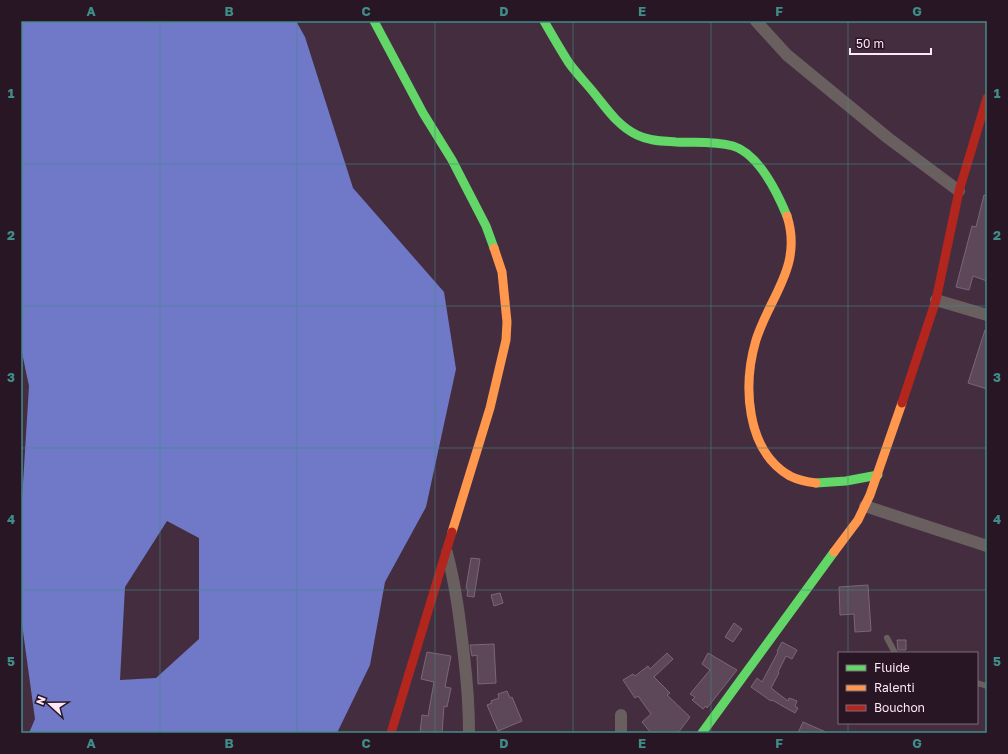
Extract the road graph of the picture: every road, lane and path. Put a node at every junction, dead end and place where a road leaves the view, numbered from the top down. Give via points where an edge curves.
1 (374, 21) edge
2 (544, 21) edge
3 (756, 21) edge
4 (987, 98) edge
5 (959, 191) junction
6 (936, 300) junction
7 (987, 315) edge
8 (878, 475) junction
9 (865, 506) junction
10 (987, 546) edge
11 (447, 553) junction
12 (887, 638) dead end
13 (894, 652) edge
14 (621, 715) dead end
15 (391, 733) edge
16 (469, 733) edge
17 (621, 733) edge
18 (702, 733) edge

1 - 11 street via 486,226 502,272 506,340
2 - 8 street via 566,58 618,123 639,137 735,147 748,154 760,166 780,198 790,228 792,247 788,268 759,332 751,360 749,390 753,427 759,444 773,463 792,477 811,484 837,484
3 - 5 street via 787,55 888,138
4 - 5 street
5 - 6 street
6 - 7 street
6 - 8 street
8 - 9 street
9 - 10 street
9 - 18 street via 858,520
11 - 15 street
11 - 16 street via 458,603
12 - 13 lane
14 - 17 street

